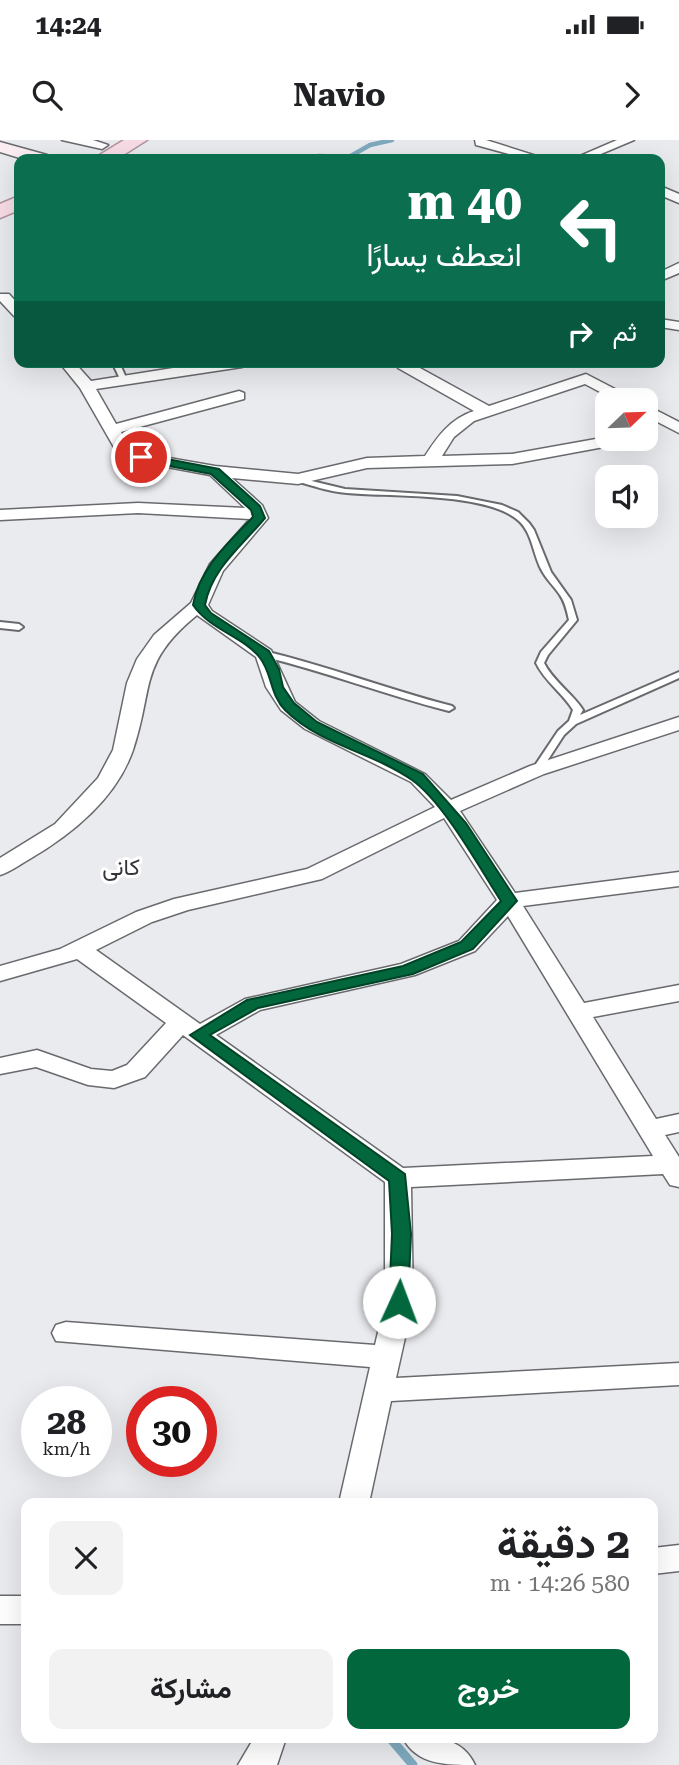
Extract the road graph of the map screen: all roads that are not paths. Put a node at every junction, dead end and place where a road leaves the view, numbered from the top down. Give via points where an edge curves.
1 (68, 140) edge
2 (138, 140) edge
3 (628, 140) edge
4 (480, 142) dead end
5 (0, 147) edge
6 (106, 148) edge
7 (596, 152) junction
8 (24, 154) edge
9 (522, 154) edge
10 (591, 154) edge
11 (600, 154) edge
12 (71, 368) edge
13 (118, 368) edge
14 (202, 368) edge
15 (408, 368) edge
16 (123, 380) junction
17 (87, 386) junction
18 (604, 388) edge
19 (239, 396) dead end
20 (486, 411) junction
21 (110, 430) junction
22 (595, 444) edge
23 (431, 460) junction
24 (215, 471) junction
25 (298, 479) junction
26 (3, 511) edge
27 (258, 514) junction
28 (199, 605) junction
29 (0, 625) edge
30 (19, 627) dead end
31 (264, 654) junction
32 (679, 675) edge
33 (449, 708) dead end
34 (573, 722) junction
35 (679, 723) edge
36 (537, 770) junction
37 (447, 809) junction
38 (0, 868) edge
39 (679, 879) edge
40 (509, 901) junction
41 (78, 948) junction
42 (0, 974) edge
43 (679, 993) edge
44 (578, 1012) junction
45 (190, 1028) junction
46 (0, 1066) edge
47 (679, 1123) edge
48 (651, 1129) junction
49 (675, 1171) edge
50 (398, 1178) junction
51 (66, 1333) dead end
52 (388, 1357) junction
53 (679, 1374) edge
54 (382, 1391) junction
55 (356, 1498) edge
56 (679, 1558) edge
57 (658, 1560) edge
58 (0, 1610) edge
59 (21, 1610) edge
60 (268, 1743) edge
61 (427, 1743) edge
62 (255, 1765) edge
63 (458, 1765) edge

1 - 6 street
2 - 6 main road
3 - 7 street
4 - 9 street
5 - 8 street
7 - 10 street
7 - 11 street
12 - 17 street
13 - 16 lane
14 - 16 street
15 - 20 street
16 - 17 street
17 - 21 street
18 - 20 street via 586,379
19 - 21 street
20 - 23 street via 457,424
21 - 24 street via 121,446 141,457
22 - 23 street via 512,459
23 - 25 street via 367,463
24 - 25 street
24 - 27 street
25 - 34 lane via 342,490 454,499 516,515 536,538 543,564 570,601 573,620 540,663 578,710
26 - 27 street via 138,508
27 - 28 street via 252,528 225,553 202,588
28 - 31 street via 206,615
28 - 38 street via 170,626 147,656 115,769 87,806 45,841
29 - 30 lane
31 - 33 lane via 352,676 391,694
31 - 37 street via 288,706 341,742 418,778
32 - 34 lane
34 - 36 lane
35 - 36 street
36 - 37 street
37 - 40 street
37 - 41 street via 314,874 182,904 144,916
39 - 40 street
40 - 44 street
40 - 45 street via 467,946 407,971 253,1004
41 - 42 street
41 - 45 street
43 - 44 street
44 - 48 street
45 - 46 street via 136,1071 114,1080 89,1077 37,1058
45 - 50 street
47 - 48 street
48 - 49 street
49 - 50 street
50 - 52 street via 399,1302
51 - 52 street
52 - 54 street
53 - 54 street
54 - 55 street
56 - 57 street
58 - 59 street
60 - 62 street
61 - 63 street

